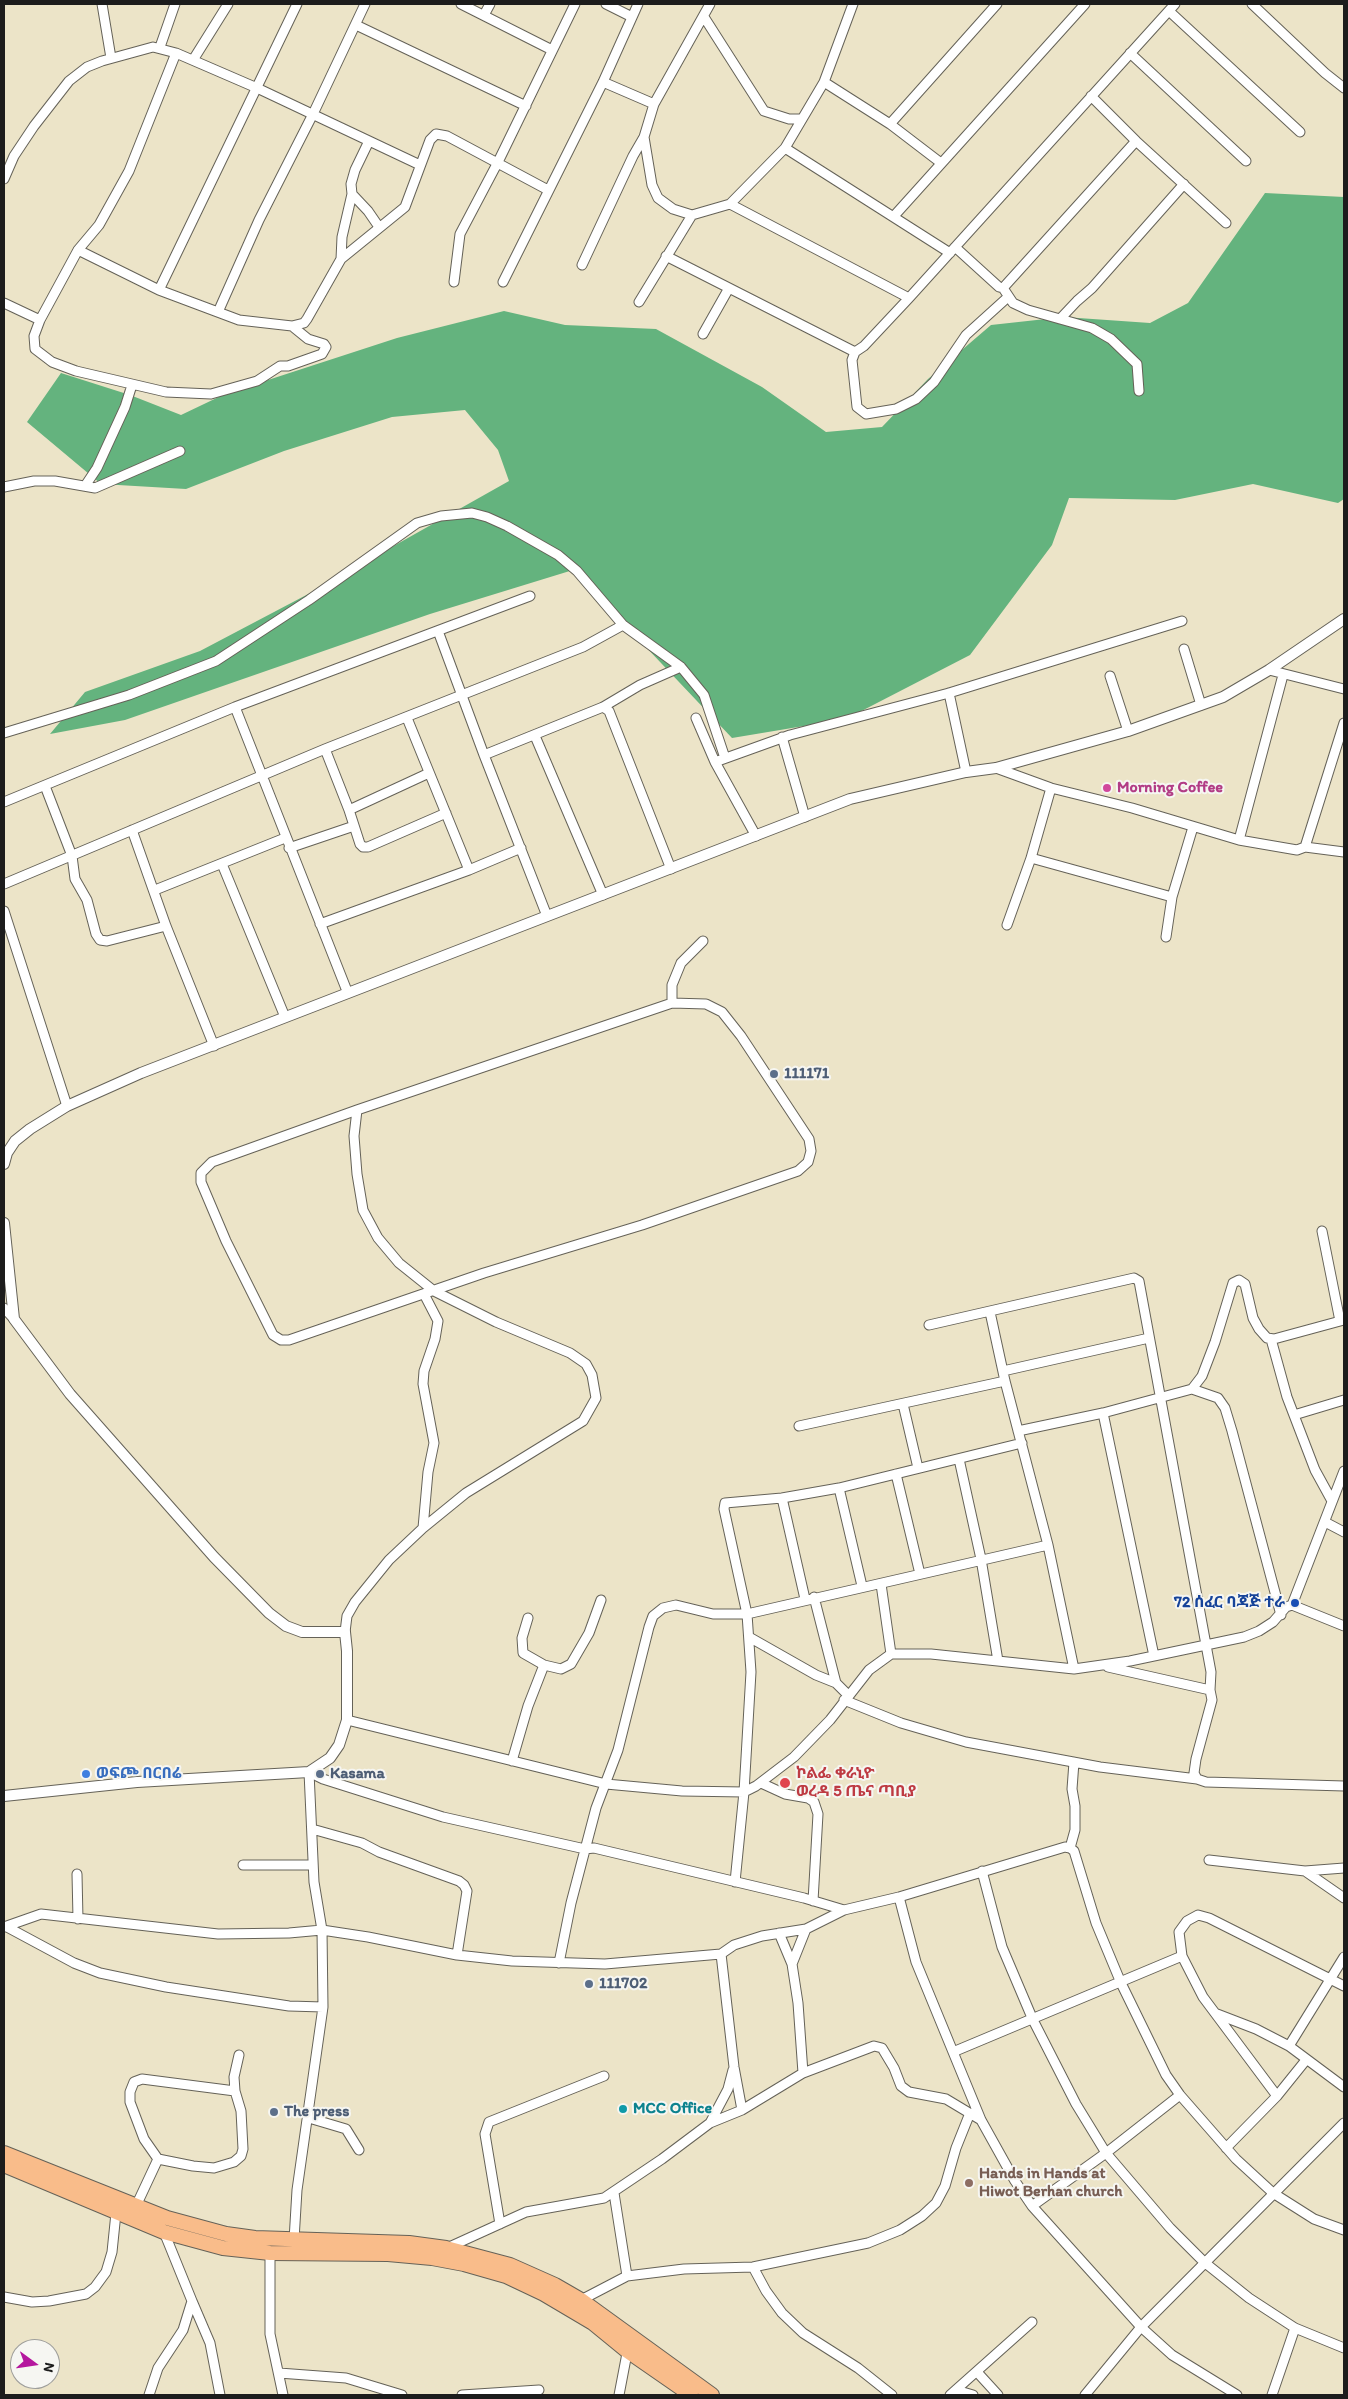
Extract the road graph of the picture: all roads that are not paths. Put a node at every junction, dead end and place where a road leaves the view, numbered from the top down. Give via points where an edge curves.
1 (102, 4) edge
2 (175, 4) edge
3 (228, 4) edge
4 (297, 4) edge
5 (365, 4) edge
6 (461, 4) edge
7 (490, 4) edge
8 (574, 4) edge
9 (606, 4) edge
10 (638, 4) edge
11 (710, 4) edge
12 (853, 4) edge
13 (998, 4) edge
14 (1085, 4) edge
15 (1252, 4) edge
16 (1172, 7) edge
17 (484, 15) junction
18 (632, 17) junction
19 (704, 17) junction
20 (356, 25) junction
21 (160, 47) junction
22 (552, 50) junction
23 (176, 53) junction
24 (1130, 53) junction
25 (111, 58) junction
26 (193, 60) junction
27 (603, 82) junction
28 (824, 82) junction
29 (257, 88) junction
30 (1344, 88) edge
31 (1091, 96) junction
32 (654, 104) junction
33 (526, 106) junction
34 (313, 114) junction
35 (802, 119) junction
36 (890, 124) junction
37 (1300, 132) dead end
38 (644, 137) junction
39 (369, 141) junction
40 (1136, 142) junction
41 (785, 148) junction
42 (1246, 161) dead end
43 (498, 162) junction
44 (941, 163) junction
45 (420, 165) junction
46 (4, 179) edge
47 (1184, 184) junction
48 (548, 190) junction
49 (352, 194) junction
50 (730, 204) junction
51 (692, 216) junction
52 (894, 216) junction
53 (1226, 223) dead end
54 (379, 227) junction
55 (78, 250) junction
56 (953, 250) junction
57 (666, 256) junction
58 (340, 259) junction
59 (582, 265) dead end
60 (454, 282) dead end
61 (503, 282) dead end
62 (728, 288) junction
63 (1003, 288) junction
64 (159, 290) junction
65 (1008, 297) junction
66 (909, 298) junction
67 (639, 302) dead end
68 (4, 303) edge
69 (218, 312) junction
70 (1060, 319) junction
71 (40, 320) junction
72 (292, 326) junction
73 (703, 334) dead end
74 (855, 352) junction
75 (132, 384) junction
76 (1139, 391) dead end
77 (180, 451) dead end
78 (85, 486) junction
79 (4, 487) edge
80 (530, 596) dead end
81 (1344, 619) edge
82 (1182, 621) dead end
83 (623, 625) junction
84 (438, 632) junction
85 (1184, 649) dead end
86 (681, 667) junction
87 (1269, 670) junction
88 (1283, 675) junction
89 (1110, 676) dead end
90 (1344, 689) edge
91 (949, 693) junction
92 (462, 696) junction
93 (1201, 705) junction
94 (603, 707) junction
95 (235, 708) junction
96 (406, 718) junction
97 (696, 718) dead end
98 (1343, 729) edge
99 (1128, 731) junction
100 (4, 733) edge
101 (535, 736) junction
102 (782, 738) junction
103 (325, 749) junction
104 (484, 755) junction
105 (725, 758) junction
106 (715, 762) junction
107 (996, 768) junction
108 (966, 772) junction
109 (429, 773) junction
110 (261, 777) junction
111 (45, 786) junction
112 (1051, 788) junction
113 (4, 802) edge
114 (349, 810) junction
115 (446, 813) junction
116 (806, 817) junction
117 (354, 826) junction
118 (1193, 827) junction
119 (132, 830) junction
120 (756, 836) junction
121 (284, 838) junction
122 (1239, 840) junction
123 (1305, 847) junction
124 (289, 848) junction
125 (521, 848) junction
126 (1344, 852) edge
127 (72, 856) junction
128 (1032, 858) junction
129 (222, 864) junction
130 (671, 869) junction
131 (468, 870) junction
132 (4, 884) edge
133 (155, 890) junction
134 (603, 894) junction
135 (1172, 897) junction
136 (4, 912) edge
137 (547, 916) junction
138 (320, 924) junction
139 (1007, 924) dead end
140 (166, 926) junction
141 (1166, 937) dead end
142 (703, 941) dead end
143 (347, 991) junction
144 (672, 1003) junction
145 (285, 1017) junction
146 (214, 1046) junction
147 (67, 1106) junction
148 (357, 1110) junction
149 (5, 1150) edge
150 (4, 1164) edge
151 (4, 1224) edge
152 (1322, 1231) dead end
153 (434, 1291) junction
154 (424, 1294) junction
155 (4, 1308) edge
156 (990, 1312) junction
157 (14, 1319) junction
158 (1342, 1320) edge
159 (929, 1325) dead end
160 (1149, 1338) junction
161 (1271, 1339) junction
162 (1003, 1371) junction
163 (1005, 1381) junction
164 (1192, 1389) junction
165 (1161, 1398) junction
166 (1344, 1400) edge
167 (903, 1404) junction
168 (1103, 1413) junction
169 (1294, 1415) junction
170 (799, 1426) dead end
171 (1018, 1431) junction
172 (1022, 1443) junction
173 (959, 1459) junction
174 (918, 1468) junction
175 (1344, 1471) edge
176 (896, 1474) junction
177 (839, 1488) junction
178 (782, 1498) junction
179 (1332, 1501) junction
180 (1325, 1522) junction
181 (423, 1528) junction
182 (1344, 1532) edge
183 (1048, 1545) junction
184 (981, 1559) junction
185 (920, 1574) junction
186 (881, 1584) junction
187 (862, 1586) junction
188 (810, 1598) junction
189 (601, 1600) dead end
190 (1292, 1604) junction
191 (747, 1614) junction
192 (1281, 1615) junction
193 (528, 1618) dead end
194 (1344, 1626) edge
195 (345, 1632) junction
196 (749, 1638) junction
197 (1205, 1645) junction
198 (891, 1654) junction
199 (1154, 1656) junction
200 (998, 1661) junction
201 (544, 1665) junction
202 (1101, 1666) junction
203 (1074, 1669) junction
204 (836, 1684) junction
205 (1210, 1690) junction
206 (846, 1698) junction
207 (347, 1720) junction
208 (512, 1761) junction
209 (1074, 1762) junction
210 (309, 1772) junction
211 (1197, 1779) junction
212 (761, 1783) junction
213 (606, 1784) junction
214 (1344, 1786) edge
215 (744, 1792) junction
216 (4, 1796) edge
217 (312, 1829) junction
218 (1070, 1848) junction
219 (585, 1849) junction
220 (1209, 1860) dead end
221 (243, 1865) dead end
222 (313, 1865) junction
223 (1344, 1868) edge
224 (982, 1871) junction
225 (1305, 1871) junction
226 (76, 1874) dead end
227 (735, 1882) junction
228 (899, 1897) junction
229 (1344, 1898) edge
230 (813, 1900) junction
231 (844, 1910) junction
232 (78, 1919) junction
233 (5, 1927) edge
234 (806, 1929) junction
235 (322, 1930) junction
236 (779, 1933) junction
237 (721, 1954) junction
238 (456, 1955) junction
239 (1182, 1956) junction
240 (1344, 1957) edge
241 (559, 1964) junction
242 (792, 1964) junction
243 (1331, 1980) junction
244 (1121, 1983) junction
245 (1344, 1986) edge
246 (323, 2007) junction
247 (1216, 2014) junction
248 (1033, 2020) junction
249 (1289, 2046) junction
250 (953, 2052) junction
251 (239, 2055) dead end
252 (1306, 2060) junction
253 (734, 2067) junction
254 (803, 2073) junction
255 (604, 2076) dead end
256 (1344, 2087) edge
257 (235, 2092) junction
258 (1180, 2095) junction
259 (1277, 2096) junction
260 (742, 2110) junction
261 (970, 2113) junction
262 (309, 2118) junction
263 (982, 2120) junction
264 (710, 2123) junction
265 (1344, 2123) edge
266 (1226, 2148) junction
267 (359, 2150) dead end
268 (4, 2153) edge
269 (1106, 2153) junction
270 (158, 2159) junction
271 (4, 2165) edge
272 (614, 2193) junction
273 (1273, 2193) junction
274 (136, 2206) junction
275 (1032, 2206) junction
276 (116, 2213) junction
277 (500, 2224) junction
278 (1344, 2230) edge
279 (164, 2232) junction
280 (294, 2240) junction
281 (446, 2248) junction
282 (270, 2253) junction
283 (1204, 2262) junction
284 (753, 2267) junction
285 (627, 2276) junction
286 (4, 2297) edge
287 (581, 2300) junction
288 (192, 2301) junction
289 (1032, 2322) dead end
290 (1142, 2327) junction
291 (1295, 2328) junction
292 (630, 2345) junction
293 (1344, 2348) edge
294 (977, 2372) junction
295 (279, 2373) junction
296 (539, 2390) dead end
297 (953, 2393) edge
298 (149, 2395) edge
299 (220, 2395) edge
300 (283, 2395) edge
301 (402, 2395) edge
302 (462, 2395) edge
303 (619, 2395) edge
304 (691, 2395) edge
305 (712, 2395) edge
306 (892, 2395) edge
307 (973, 2395) edge
308 (998, 2395) edge
309 (1085, 2395) edge
310 (1237, 2395) edge
311 (1272, 2395) edge

1 - 25 street
2 - 21 street
3 - 26 street
4 - 29 street
5 - 20 street
6 - 17 street
7 - 17 street
8 - 22 street
9 - 18 street
10 - 18 street
11 - 19 street
12 - 28 street
13 - 36 street
14 - 44 street
15 - 30 street
16 - 24 street
16 - 37 street
17 - 22 street
18 - 27 street
19 - 32 street
19 - 35 street via 764,111 789,119
20 - 33 street
20 - 34 street
21 - 23 street
21 - 25 street
22 - 33 street
23 - 26 street
23 - 55 street via 121,186 99,225
24 - 31 street
24 - 42 street
25 - 46 street via 87,67 69,82 19,148
26 - 29 street
27 - 32 street
27 - 48 street
28 - 35 street
28 - 36 street
29 - 34 street
29 - 64 street
31 - 40 street
31 - 56 street
32 - 38 street
33 - 43 street
34 - 39 street
34 - 69 street via 259,220
35 - 41 street
36 - 44 street
38 - 51 street via 652,185 658,198 673,209
38 - 59 street
39 - 45 street
39 - 49 street via 355,170
40 - 47 street
40 - 63 street
41 - 50 street
41 - 52 street
43 - 45 street via 436,134 430,140
43 - 48 street
43 - 60 street via 460,234
44 - 52 street
45 - 54 street via 405,207
47 - 53 street
47 - 70 street via 1092,288
48 - 61 street
49 - 54 street
49 - 58 street
50 - 51 street
50 - 66 street
51 - 57 street
52 - 56 street
54 - 58 street
55 - 64 street
55 - 71 street
56 - 63 street
56 - 66 street
57 - 62 street
57 - 67 street
58 - 72 street via 307,319
62 - 73 street
62 - 74 street
63 - 65 street
64 - 69 street
65 - 70 street via 1028,310
65 - 74 street via 966,335 934,382 916,399 896,409 866,414 857,407 852,360
66 - 74 street
68 - 71 street
69 - 72 street via 239,320
70 - 76 street via 1092,328 1111,339 1137,364
71 - 75 street via 33,344 39,354 76,371
72 - 75 street via 308,339 324,344 326,347 322,354 280,366 257,381 211,394 166,392
75 - 78 street via 97,468
77 - 78 street via 95,488
78 - 79 street via 34,481
80 - 84 street
81 - 87 street
82 - 91 street
83 - 86 street
83 - 92 street via 583,647
83 - 100 street via 577,571 558,555 486,517 472,513 441,516 417,523 216,661 129,695
84 - 92 street
84 - 95 street
85 - 93 street
86 - 94 street via 640,685
86 - 105 street via 704,695
87 - 88 street
87 - 93 street via 1223,697
88 - 90 street
88 - 122 street
89 - 99 street
91 - 102 street
91 - 108 street
92 - 96 street
92 - 104 street
93 - 99 street
94 - 101 street
94 - 130 street via 609,711
95 - 110 street
95 - 111 street
96 - 103 street
96 - 109 street
97 - 106 street
98 - 123 street
99 - 107 street
101 - 104 street
101 - 134 street
102 - 105 street
102 - 116 street
103 - 110 street
103 - 114 street
104 - 125 street
105 - 106 street
106 - 120 street
107 - 108 street
107 - 112 street
108 - 116 street via 850,799
109 - 114 street
109 - 115 street
110 - 119 street
110 - 121 street
111 - 113 street
111 - 127 street
112 - 118 street
112 - 128 street
114 - 117 street
115 - 117 street via 365,847 360,844
115 - 131 street
116 - 120 street
117 - 124 street
118 - 122 street
118 - 135 street
119 - 127 street
119 - 133 street
120 - 130 street
121 - 124 street
121 - 129 street
122 - 123 street via 1297,850
123 - 126 street
124 - 138 street
125 - 131 street
125 - 137 street
127 - 132 street
127 - 140 street via 75,879 87,900 100,940
128 - 135 street
128 - 139 street
129 - 133 street
129 - 145 street
130 - 134 street
131 - 138 street
133 - 140 street
134 - 137 street
135 - 141 street
136 - 147 street
137 - 143 street
138 - 143 street
140 - 146 street
142 - 144 street via 681,963 672,985
143 - 145 street
144 - 148 street
144 - 153 street via 706,1004 722,1012 809,1139 811,1152 808,1162 798,1171 778,1180 484,1272
145 - 146 street
146 - 147 street via 141,1073
147 - 149 street via 30,1129
148 - 153 street via 354,1136 363,1210 378,1238 399,1263
148 - 154 street via 212,1162 201,1173 202,1182 273,1335 281,1340
149 - 150 street
151 - 157 street
152 - 158 street
153 - 154 street
153 - 181 street via 496,1322 570,1352 586,1364 592,1375 596,1398 582,1421 466,1493
154 - 181 street via 438,1321 423,1384 434,1443
155 - 157 street
156 - 159 street
156 - 160 street via 1134,1278 1139,1281
156 - 162 street
157 - 195 street via 70,1394 134,1468 269,1613 286,1626 302,1632
158 - 161 street
160 - 162 street
160 - 165 street
161 - 164 street via 1259,1329 1245,1284 1239,1280 1233,1283 1216,1342 1202,1376
161 - 169 street
162 - 163 street
163 - 167 street
163 - 171 street
164 - 165 street
164 - 192 street via 1218,1398 1225,1408
165 - 168 street
165 - 197 street
166 - 169 street
167 - 170 street
167 - 174 street
168 - 171 street
168 - 199 street
169 - 179 street via 1315,1470
171 - 172 street
172 - 173 street
172 - 183 street
173 - 174 street
173 - 184 street
174 - 176 street
175 - 179 street
176 - 177 street
176 - 185 street
177 - 178 street
177 - 187 street
178 - 188 street
178 - 191 street via 725,1503
179 - 180 street
180 - 182 street
180 - 190 street
181 - 195 street via 389,1560 354,1602
183 - 184 street
183 - 203 street
184 - 185 street
184 - 200 street
185 - 186 street
186 - 187 street
186 - 198 street
187 - 188 street
188 - 191 street
188 - 204 street
189 - 201 street via 589,1633 571,1664 561,1669
190 - 192 street
190 - 194 street
191 - 196 street
191 - 213 street via 713,1614 676,1605 663,1608 653,1616
192 - 197 street via 1244,1637
193 - 201 street via 522,1652
195 - 207 street
196 - 204 street
196 - 215 street via 751,1672
197 - 199 street
197 - 205 street via 1211,1672
198 - 200 street via 931,1654
198 - 206 street via 869,1670
199 - 202 street
200 - 203 street
201 - 208 street
202 - 203 street
202 - 205 street
204 - 206 street
205 - 211 street via 1210,1715 1194,1772
206 - 209 street via 902,1723 966,1742
206 - 212 street via 811,1740
207 - 208 street
207 - 210 street via 340,1745 330,1758
208 - 213 street
209 - 211 street
209 - 218 street via 1075,1830
210 - 216 street via 137,1782
210 - 217 street
210 - 219 street via 443,1817
211 - 214 street via 1206,1782
212 - 215 street
212 - 230 street via 814,1802 818,1814
213 - 215 street via 682,1791
213 - 219 street
215 - 227 street
217 - 222 street
217 - 238 street via 362,1843 459,1880 467,1891
218 - 224 street
218 - 244 street via 1074,1851 1096,1923
219 - 227 street via 594,1848
219 - 241 street
220 - 225 street
221 - 222 street
222 - 235 street
223 - 225 street
224 - 228 street
224 - 248 street via 1002,1947
225 - 229 street
226 - 232 street
227 - 230 street
228 - 231 street
228 - 250 street via 916,1962
230 - 231 street
231 - 234 street
232 - 233 street via 41,1914
232 - 235 street via 218,1934
233 - 246 street via 100,1973 289,2006
234 - 236 street
234 - 242 street
235 - 238 street
235 - 246 street
236 - 237 street via 734,1945
236 - 242 street
237 - 241 street via 605,1964
237 - 253 street
238 - 241 street
239 - 243 street via 1179,1932 1187,1921 1198,1915
239 - 244 street
239 - 247 street via 1203,1997
240 - 243 street
242 - 254 street
243 - 245 street
243 - 249 street
244 - 248 street
244 - 258 street via 1166,2075
246 - 262 street
247 - 249 street
247 - 259 street
248 - 250 street
248 - 269 street via 1076,2104
249 - 252 street
250 - 263 street
251 - 257 street via 234,2077
252 - 256 street
252 - 259 street
253 - 260 street
253 - 264 street via 728,2089
254 - 260 street
254 - 261 street via 874,2046 882,2048 901,2086 909,2092 946,2099
255 - 277 street via 489,2122 485,2134
257 - 270 street via 241,2111 243,2149 234,2162 214,2168
257 - 270 street via 142,2079 134,2082 130,2102 144,2139
258 - 266 street
258 - 269 street
259 - 266 street
260 - 264 street
261 - 263 street
261 - 284 street via 945,2186 936,2203 922,2216 900,2230 868,2242
262 - 267 street via 346,2130
262 - 280 street via 297,2190
263 - 275 street
264 - 272 street
265 - 273 street
266 - 273 street
268 - 274 main road
269 - 275 street
269 - 283 street via 1170,2228
270 - 274 street
271 - 276 main road
272 - 277 street via 604,2198 526,2212
272 - 285 street
273 - 278 street via 1314,2219
273 - 283 street
274 - 280 main road via 226,2234
275 - 290 street
276 - 279 main road
276 - 286 street via 112,2252 106,2272 96,2287 86,2294 49,2301 32,2302
277 - 281 street
279 - 282 main road via 223,2248
279 - 288 street
280 - 281 main road via 409,2243
281 - 287 main road via 510,2265
282 - 292 main road via 388,2254 464,2264 506,2276 544,2294
282 - 295 street via 270,2334
283 - 290 street
283 - 291 street via 1249,2298
284 - 285 street via 684,2269
284 - 306 street via 782,2313 803,2333 858,2368
285 - 287 street
287 - 292 main road
288 - 298 street via 183,2330 158,2368
288 - 299 street via 210,2343
289 - 294 street
290 - 309 street
290 - 310 street via 1172,2355
291 - 293 street
291 - 311 street
292 - 303 street
292 - 304 main road
292 - 305 main road
294 - 297 street
294 - 308 street
295 - 300 street
295 - 301 street via 346,2378
296 - 302 street
297 - 307 street

